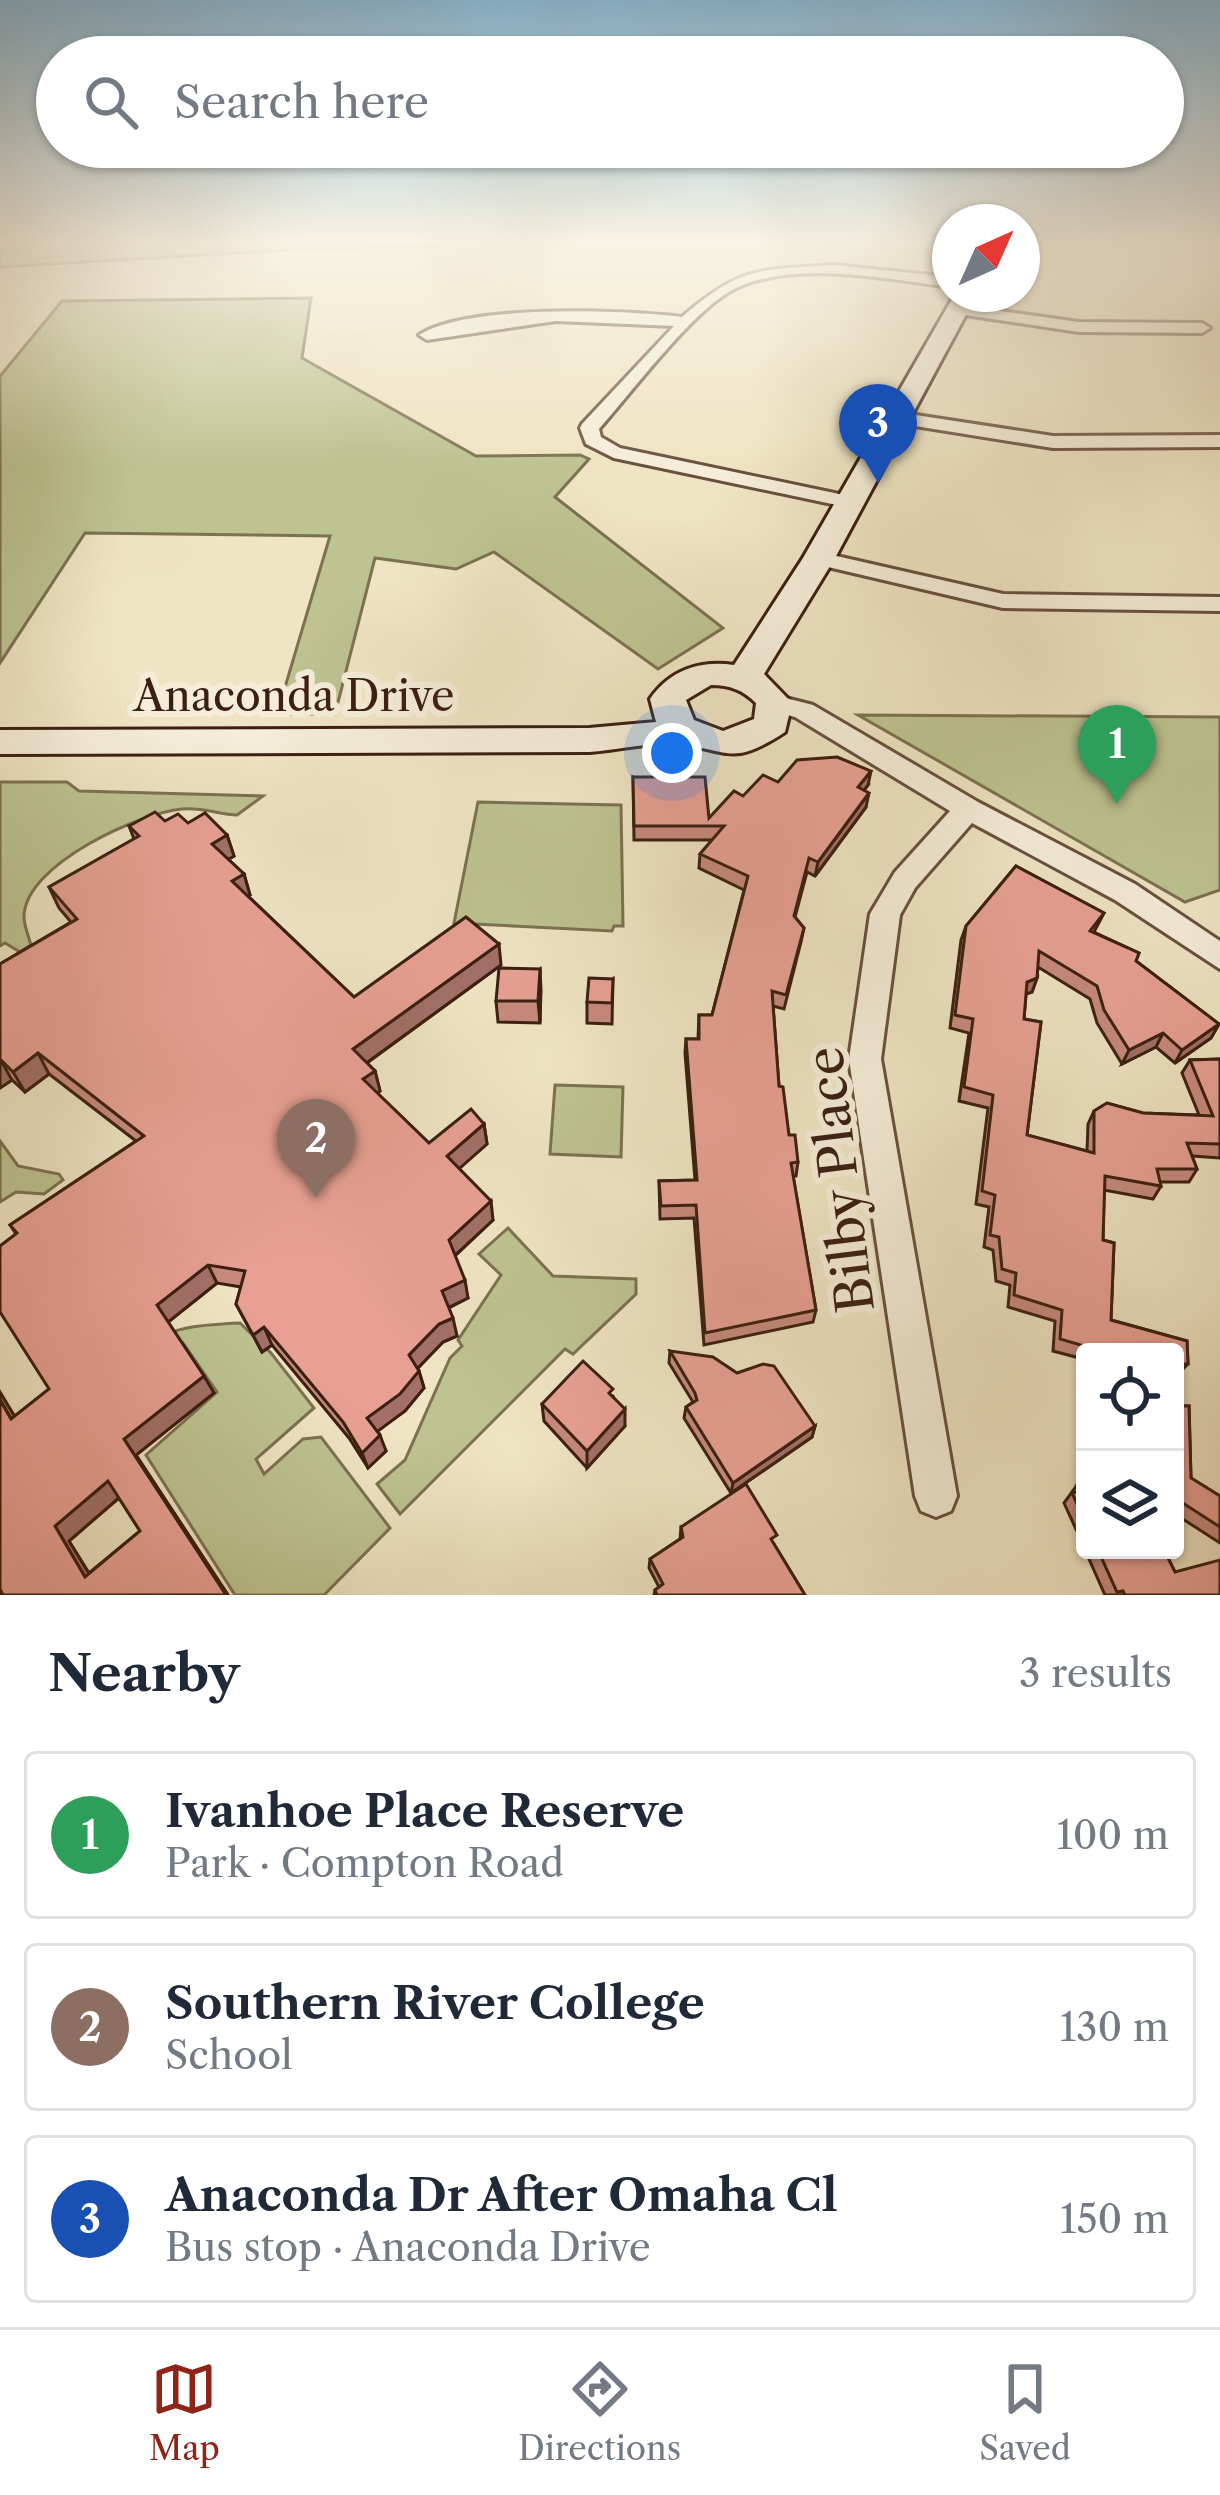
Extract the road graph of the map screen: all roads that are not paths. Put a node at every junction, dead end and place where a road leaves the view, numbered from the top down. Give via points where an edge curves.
1 (562, 316) edge
2 (617, 316) edge
3 (692, 316) edge
4 (947, 316) edge
5 (1039, 316) edge
6 (686, 322) junction
7 (1202, 328) dead end
8 (428, 335) dead end
9 (896, 418) junction
10 (1220, 441) edge
11 (851, 502) junction
12 (819, 558) junction
13 (1220, 604) edge
14 (768, 632) junction
15 (707, 674) junction
16 (745, 678) junction
17 (773, 714) junction
18 (673, 722) junction
19 (0, 742) edge
20 (968, 809) junction
21 (1220, 957) edge
22 (936, 1496) dead end

1 - 8 street
2 - 6 street
3 - 6 street
4 - 9 main road
5 - 7 street via 1079,327
6 - 11 street via 599,412 589,428 593,440 614,452
9 - 10 street via 1053,442
9 - 11 main road
11 - 12 main road
12 - 13 street via 1003,601
12 - 14 main road
14 - 15 main road
14 - 16 main road
15 - 16 main road
15 - 18 main road via 670,692
16 - 17 main road
17 - 18 main road, Anaconda Drive via 762,734 731,744 695,740
17 - 20 street via 854,742
18 - 19 main road, Anaconda Drive via 589,740
20 - 21 street via 1125,892
20 - 22 street, Bilby Place via 885,914 865,1060

